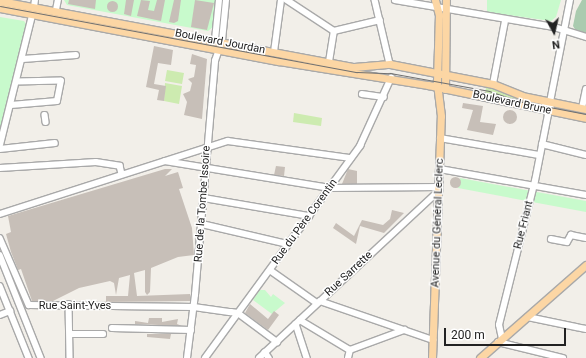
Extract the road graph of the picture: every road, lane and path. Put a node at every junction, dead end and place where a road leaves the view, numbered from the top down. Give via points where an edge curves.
1 (58, 0) edge
2 (219, 0) edge
3 (226, 0) edge
4 (281, 0) edge
5 (288, 0) edge
6 (375, 0) edge
7 (395, 0) edge
8 (446, 0) edge
9 (570, 0) edge
10 (0, 1) edge
11 (34, 3) edge
12 (436, 4) edge
13 (0, 8) edge
14 (446, 9) junction
15 (56, 10) junction
16 (32, 16) junction
17 (380, 20) junction
18 (505, 21) junction
19 (563, 30) junction
20 (334, 31) junction
21 (586, 37) edge
22 (219, 41) junction
23 (216, 50) junction
24 (274, 52) junction
25 (76, 55) dead end
26 (23, 59) junction
27 (329, 62) junction
28 (390, 64) junction
29 (441, 74) junction
30 (390, 78) junction
31 (16, 82) junction
32 (493, 84) junction
33 (441, 88) junction
34 (586, 89) edge
35 (362, 94) dead end
36 (384, 97) junction
37 (550, 102) junction
38 (10, 105) junction
39 (584, 108) edge
40 (548, 111) junction
41 (45, 115) dead end
42 (586, 118) edge
43 (46, 122) dead end
44 (440, 138) junction
45 (55, 143) dead end
46 (542, 144) junction
47 (0, 145) edge
48 (207, 148) junction
49 (0, 149) edge
50 (540, 155) junction
51 (586, 155) edge
52 (351, 158) junction
53 (165, 161) junction
54 (0, 168) edge
55 (207, 169) junction
56 (440, 169) junction
57 (122, 174) junction
58 (534, 186) junction
59 (330, 188) junction
60 (439, 189) junction
61 (586, 195) edge
62 (204, 198) junction
63 (0, 214) edge
64 (309, 216) junction
65 (202, 224) junction
66 (0, 238) edge
67 (586, 238) edge
68 (551, 239) dead end
69 (288, 244) junction
70 (0, 255) edge
71 (586, 264) edge
72 (270, 270) junction
73 (0, 286) edge
74 (319, 302) junction
75 (69, 304) junction
76 (194, 307) junction
77 (10, 311) junction
78 (238, 313) junction
79 (0, 315) edge
80 (528, 317) junction
81 (298, 322) junction
82 (112, 328) dead end
83 (586, 329) edge
84 (191, 330) junction
85 (404, 330) junction
86 (70, 334) junction
87 (103, 334) dead end
88 (433, 340) junction
89 (500, 340) junction
90 (277, 342) junction
91 (350, 350) junction
92 (266, 352) junction
93 (29, 358) edge
94 (41, 358) edge
95 (70, 358) edge
96 (187, 358) edge
97 (206, 358) edge
98 (259, 358) edge
99 (269, 358) edge
100 (307, 358) edge
101 (348, 358) edge
102 (432, 358) edge
103 (480, 358) edge
104 (563, 358) edge

1 - 15 street
2 - 22 street
3 - 22 street
4 - 24 street
5 - 20 street
6 - 17 street
7 - 12 street
8 - 14 main road
9 - 19 street
10 - 11 main road, Boulevard Jourdan
11 - 15 main road, Boulevard Jourdan
12 - 14 street
12 - 29 main road
13 - 16 main road, Boulevard Jourdan
14 - 18 street
14 - 29 main road
15 - 22 main road, Boulevard Jourdan
16 - 23 main road, Boulevard Jourdan
16 - 26 street
17 - 20 street
17 - 28 street
18 - 19 street
18 - 32 street
19 - 21 street
19 - 37 street
20 - 27 street
22 - 23 street
22 - 24 main road, Boulevard Jourdan
23 - 30 main road, Boulevard Jourdan
23 - 48 street, Rue de la Tombe Issoire
24 - 27 main road, Boulevard Jourdan
25 - 26 street
26 - 31 street
27 - 28 main road, Boulevard Jourdan via 358,67
28 - 29 main road, Boulevard Jourdan
29 - 32 main road, Boulevard Brune
29 - 33 main road, Avenue du Général Leclerc
30 - 33 main road, Boulevard Jourdan
30 - 36 street, Rue du Père Corentin
31 - 38 street
31 - 38 street via 61,81 57,101
32 - 37 main road, Boulevard Brune via 517,95
33 - 40 main road, Boulevard Brune
33 - 44 main road, Avenue du Général Leclerc
34 - 39 street
35 - 36 street
36 - 52 street, Rue du Père Corentin via 360,146
37 - 39 main road, Boulevard Brune
37 - 40 street via 545,103
38 - 47 street
40 - 42 main road, Boulevard Brune
40 - 46 street, Rue Friant
41 - 43 street
44 - 50 street
44 - 56 main road, Avenue du Général Leclerc
45 - 49 street
46 - 50 street, Rue Friant
46 - 51 street
48 - 52 street via 228,141
48 - 53 street
48 - 55 street, Rue de la Tombe Issoire
50 - 58 street, Rue Friant
52 - 59 street, Rue du Père Corentin
53 - 55 street
53 - 57 street
54 - 57 street via 96,162 120,166
55 - 59 street
55 - 62 street, Rue de la Tombe Issoire
56 - 58 street
56 - 60 main road, Avenue du Général Leclerc
57 - 63 street
58 - 61 street
58 - 89 street, Rue Friant via 499,325
59 - 60 street
59 - 64 street, Rue du Père Corentin
60 - 74 street, Rue Sarrette
60 - 88 main road, Avenue du Général Leclerc
62 - 64 street
62 - 65 street, Rue de la Tombe Issoire
64 - 69 street, Rue du Père Corentin
65 - 69 street
65 - 76 street, Rue de la Tombe Issoire
66 - 75 street, Rue Saint-Yves via 28,304
67 - 68 street via 571,235 567,242
69 - 72 street, Rue du Père Corentin
70 - 94 street
71 - 80 main road
72 - 74 street
72 - 78 street, Rue du Père Corentin
73 - 77 street
74 - 81 street, Rue Sarrette
74 - 85 street
75 - 76 street, Rue Saint-Yves
75 - 86 street
76 - 78 street, Rue Saint-Yves
76 - 84 street, Rue de la Tombe Issoire
77 - 79 street
77 - 93 street
78 - 90 street
78 - 97 street, Rue du Père Corentin
80 - 83 street
80 - 89 main road
81 - 90 street, Rue Sarrette
81 - 91 street
81 - 100 street
82 - 84 street
84 - 96 street, Rue de la Tombe Issoire
85 - 88 street
85 - 91 street
86 - 87 street
86 - 95 street
88 - 102 main road, Avenue du Général Leclerc
89 - 103 main road
89 - 104 street
90 - 92 street, Rue Sarrette
91 - 101 street
92 - 98 street, Rue Sarrette
92 - 99 street

